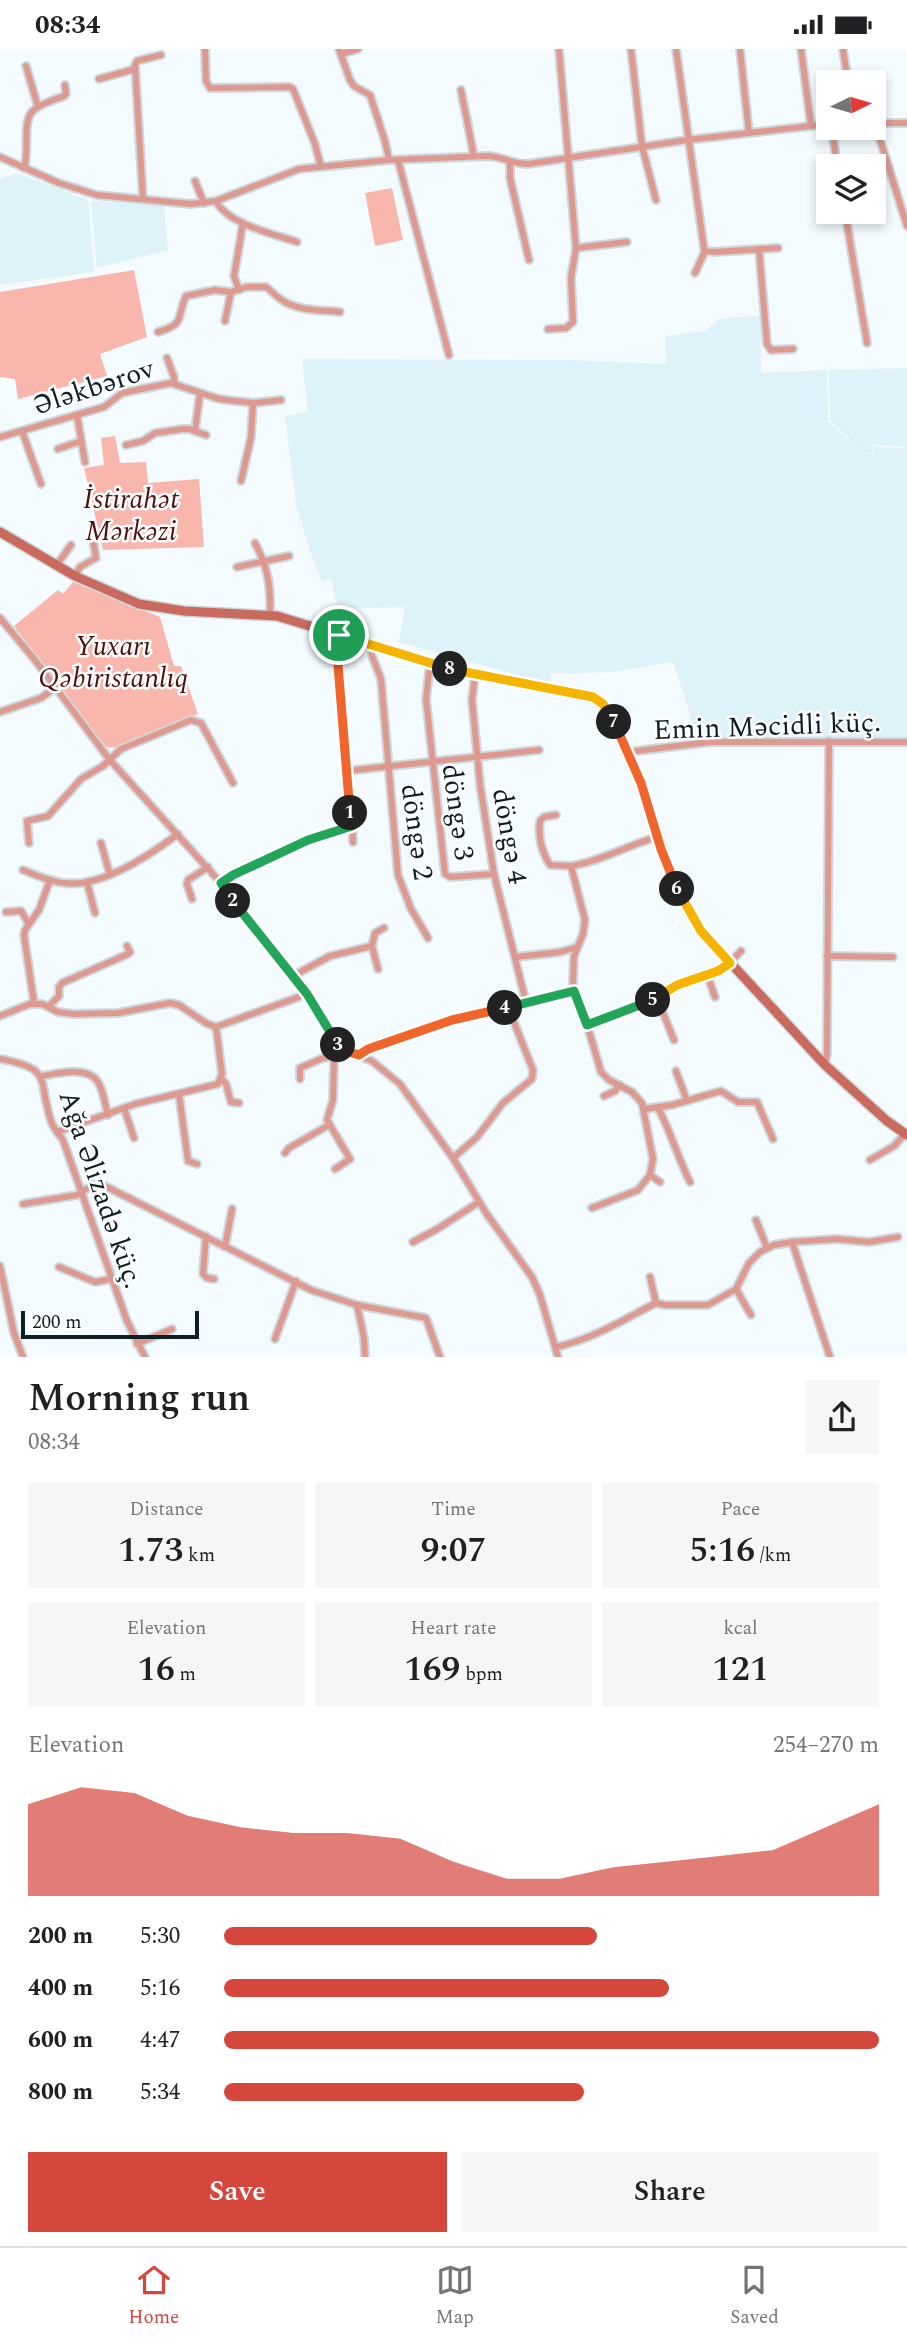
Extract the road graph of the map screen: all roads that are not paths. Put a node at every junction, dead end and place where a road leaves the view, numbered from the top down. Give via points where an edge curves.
1 (205, 49) edge
2 (358, 49) edge
3 (559, 49) edge
4 (631, 49) edge
5 (676, 49) edge
6 (740, 49) edge
7 (801, 49) edge
8 (843, 49) edge
9 (340, 52) edge
10 (161, 55) dead end
11 (26, 67) dead end
12 (135, 69) junction
13 (846, 70) edge
14 (99, 79) dead end
15 (65, 85) dead end
16 (461, 89) dead end
17 (38, 107) junction
18 (886, 123) edge
19 (907, 124) edge
20 (816, 125) edge
21 (811, 126) junction
22 (750, 133) junction
23 (687, 139) junction
24 (879, 140) edge
25 (642, 146) junction
26 (474, 156) junction
27 (0, 157) edge
28 (568, 157) junction
29 (389, 160) junction
30 (398, 160) junction
31 (510, 162) junction
32 (320, 167) junction
33 (24, 168) junction
34 (195, 181) dead end
35 (143, 199) junction
36 (216, 201) junction
37 (656, 201) dead end
38 (204, 203) junction
39 (243, 223) junction
40 (847, 224) edge
41 (907, 226) edge
42 (297, 241) dead end
43 (627, 242) dead end
44 (778, 247) dead end
45 (576, 248) junction
46 (759, 249) junction
47 (705, 251) junction
48 (529, 260) dead end
49 (695, 273) dead end
50 (239, 290) junction
51 (231, 292) junction
52 (340, 312) dead end
53 (225, 321) dead end
54 (548, 329) dead end
55 (158, 333) dead end
56 (867, 343) dead end
57 (793, 349) dead end
58 (449, 355) dead end
59 (167, 358) dead end
60 (174, 383) junction
61 (200, 393) junction
62 (281, 400) dead end
63 (253, 403) junction
64 (77, 415) junction
65 (22, 431) junction
66 (195, 431) junction
67 (206, 435) dead end
68 (0, 437) edge
69 (82, 441) junction
70 (126, 445) dead end
71 (58, 449) dead end
72 (85, 462) dead end
73 (241, 481) dead end
74 (41, 484) dead end
75 (0, 532) edge
76 (92, 534) dead end
77 (255, 543) dead end
78 (71, 545) dead end
79 (289, 556) dead end
80 (265, 562) junction
81 (57, 566) junction
82 (237, 567) dead end
83 (75, 576) junction
84 (270, 614) junction
85 (0, 618) edge
86 (339, 635) junction
87 (371, 645) junction
88 (430, 664) junction
89 (475, 675) junction
90 (56, 687) junction
91 (0, 712) edge
92 (829, 741) junction
93 (907, 742) edge
94 (540, 750) dead end
95 (628, 752) junction
96 (477, 757) junction
97 (109, 759) junction
98 (431, 762) junction
99 (389, 766) junction
100 (346, 771) junction
101 (233, 783) dead end
102 (555, 815) dead end
103 (352, 826) junction
104 (178, 834) junction
105 (657, 837) junction
106 (353, 842) dead end
107 (29, 843) dead end
108 (101, 843) dead end
109 (571, 866) junction
110 (208, 867) junction
111 (23, 870) dead end
112 (494, 874) junction
113 (110, 875) junction
114 (50, 880) junction
115 (87, 882) junction
116 (221, 883) junction
117 (192, 899) dead end
118 (21, 901) dead end
119 (21, 911) junction
120 (6, 912) dead end
121 (95, 913) dead end
122 (29, 924) junction
123 (384, 928) dead end
124 (428, 938) dead end
125 (128, 946) dead end
126 (372, 946) junction
127 (577, 947) junction
128 (741, 951) dead end
129 (516, 957) junction
130 (827, 957) junction
131 (893, 957) dead end
132 (730, 963) junction
133 (378, 969) dead end
134 (707, 974) junction
135 (293, 977) junction
136 (574, 991) junction
137 (307, 994) junction
138 (715, 997) dead end
139 (657, 998) junction
140 (526, 1002) junction
141 (34, 1003) junction
142 (48, 1007) junction
143 (508, 1007) junction
144 (0, 1016) edge
145 (587, 1025) junction
146 (216, 1027) junction
147 (674, 1040) dead end
148 (341, 1048) junction
149 (359, 1055) junction
150 (335, 1056) junction
151 (0, 1059) edge
152 (825, 1065) junction
153 (676, 1071) dead end
154 (41, 1076) junction
155 (222, 1079) junction
156 (300, 1079) dead end
157 (620, 1085) junction
158 (179, 1094) junction
159 (604, 1096) dead end
160 (687, 1101) junction
161 (239, 1103) dead end
162 (124, 1108) junction
163 (658, 1108) junction
164 (645, 1109) junction
165 (108, 1115) junction
166 (329, 1125) junction
167 (57, 1132) junction
168 (906, 1134) edge
169 (134, 1139) dead end
170 (773, 1139) dead end
171 (285, 1153) dead end
172 (453, 1158) junction
173 (870, 1160) dead end
174 (197, 1164) dead end
175 (335, 1169) dead end
176 (650, 1175) junction
177 (660, 1182) dead end
178 (690, 1182) dead end
179 (82, 1192) junction
180 (479, 1202) junction
181 (23, 1204) dead end
182 (592, 1208) dead end
183 (232, 1209) dead end
184 (756, 1220) dead end
185 (206, 1236) junction
186 (898, 1237) dead end
187 (413, 1242) dead end
188 (792, 1242) junction
189 (225, 1247) junction
190 (767, 1248) junction
191 (0, 1266) edge
192 (60, 1267) dead end
193 (650, 1277) dead end
194 (112, 1279) junction
195 (214, 1279) dead end
196 (296, 1281) junction
197 (736, 1289) junction
198 (656, 1303) junction
199 (357, 1305) junction
200 (751, 1315) dead end
201 (172, 1329) dead end
202 (275, 1339) dead end
203 (137, 1344) junction
204 (556, 1347) junction
205 (23, 1357) edge
206 (145, 1357) edge
207 (365, 1357) edge
208 (440, 1357) edge
209 (558, 1357) edge
210 (830, 1357) edge

1 - 32 street via 210,88 293,89
2 - 9 street
3 - 28 street
4 - 25 street
5 - 23 street
6 - 22 street
7 - 21 street
8 - 13 street
9 - 29 street via 354,86 370,95
10 - 12 street via 137,61
11 - 17 street
12 - 14 street
12 - 35 street
15 - 17 street via 64,96
16 - 26 street
17 - 33 street via 28,117
18 - 19 street
20 - 21 street
21 - 22 street
22 - 23 street
23 - 25 street
23 - 47 street
24 - 41 street
25 - 28 street
25 - 37 street
26 - 30 street
26 - 31 street via 497,156
27 - 33 street
28 - 31 street via 528,164
28 - 45 street
29 - 30 street
29 - 32 street
30 - 58 street
31 - 48 street
32 - 36 street via 292,171
33 - 35 street via 76,190
34 - 38 street
35 - 38 street
36 - 38 street
36 - 39 street
39 - 42 street
39 - 50 street via 233,275
40 - 56 street
43 - 45 street
44 - 46 street
45 - 54 street via 571,278 573,322 566,328
46 - 47 street
46 - 57 street via 769,349
47 - 49 street
50 - 51 street
50 - 52 street via 266,287 293,305
51 - 53 street
51 - 55 street via 186,296 179,322
59 - 60 street
60 - 61 street, Ələkbərov
60 - 64 street, Ələkbərov via 122,393 104,408
61 - 63 street, Ələkbərov
61 - 66 street
62 - 63 street, Ələkbərov
63 - 73 street
64 - 65 street, Ələkbərov
64 - 69 street
65 - 68 street, Ələkbərov
65 - 74 street
66 - 67 street
66 - 70 street via 155,433
69 - 71 street
69 - 72 street
75 - 81 main road
76 - 83 street via 96,558 80,567
77 - 80 street
78 - 81 street
79 - 80 street
80 - 82 street
80 - 84 street
81 - 83 main road
83 - 84 main road via 150,607
84 - 86 main road
85 - 90 street
86 - 87 main road
86 - 100 street
87 - 88 main road
87 - 99 street, döngə 2 via 381,679
88 - 89 main road
88 - 98 street, döngə 3 via 426,699
89 - 95 main road via 593,697 607,709
89 - 96 street, döngə 4 via 472,700
90 - 91 street via 41,698
90 - 97 street
92 - 93 street, Emin Məcidli küç.
92 - 95 street, Emin Məcidli küç. via 710,742
92 - 130 street
94 - 96 street
95 - 105 main road
96 - 98 street
96 - 112 street, döngə 4
97 - 101 street via 127,746 197,720
97 - 104 street
97 - 107 street via 81,779 48,817 27,821
98 - 99 street
98 - 112 street, döngə 3 via 444,874
99 - 100 street
99 - 124 street, döngə 2 via 398,875
100 - 103 street
102 - 109 street via 540,821 542,851 550,865
103 - 106 street
103 - 116 street via 308,840
104 - 110 street
104 - 113 street
105 - 109 street
105 - 132 main road via 696,924
108 - 113 street
109 - 127 street via 584,920
110 - 116 street
110 - 117 street via 188,880
111 - 114 street
112 - 129 street, döngə 4
113 - 115 street
114 - 115 street
114 - 122 street
115 - 121 street
116 - 135 street
118 - 119 street
119 - 120 street
119 - 122 street
122 - 141 street via 23,940
123 - 126 street via 375,933
125 - 142 street via 128,954 62,983 60,994
126 - 133 street
126 - 135 street via 330,956
127 - 129 street
127 - 136 street
128 - 132 street
129 - 140 street, döngə 4
130 - 131 street
130 - 152 street
132 - 134 street
132 - 152 main road
134 - 138 street
134 - 139 street
135 - 137 street
136 - 140 street
136 - 145 street
137 - 146 street
137 - 148 street
139 - 145 street
139 - 147 street
140 - 143 street
141 - 142 street
141 - 144 street
142 - 146 street via 65,1014 104,1014 175,1003
143 - 149 street via 452,1020
143 - 172 street via 533,1070 532,1079 503,1103 477,1137
145 - 157 street via 600,1072
146 - 155 street
148 - 149 street
148 - 150 street
149 - 172 street via 400,1084
150 - 156 street via 300,1068
150 - 166 street
151 - 154 street, Ağa Əlizadə küç. via 29,1066
152 - 168 main road
153 - 160 street
154 - 165 street via 91,1075 100,1085
154 - 167 street, Ağa Əlizadə küç.
155 - 158 street
155 - 161 street via 231,1102
157 - 159 street
157 - 164 street
158 - 162 street
158 - 174 street via 188,1161
160 - 163 street
160 - 170 street via 721,1091 738,1102 757,1102
162 - 165 street
162 - 169 street
163 - 164 street
163 - 178 street
164 - 176 street via 653,1159
165 - 167 street
166 - 171 street
166 - 175 street via 350,1159
167 - 179 street, Ağa Əlizadə küç.
168 - 173 street
172 - 180 street
176 - 177 street
176 - 182 street via 638,1190
179 - 181 street
179 - 185 street via 93,1185 105,1186
179 - 194 street, Ağa Əlizadə küç.
180 - 187 street
180 - 204 street via 537,1286
183 - 189 street
184 - 190 street
185 - 189 street
185 - 195 street via 203,1274
186 - 188 street via 862,1243 837,1239
188 - 190 street
188 - 210 street
189 - 196 street
190 - 197 street via 749,1263
191 - 205 street
192 - 194 street via 95,1282
193 - 198 street
194 - 203 street, Ağa Əlizadə küç.
196 - 199 street
196 - 202 street
197 - 198 street via 708,1305
197 - 200 street
198 - 204 street via 596,1335
199 - 207 street
199 - 208 street via 426,1318
201 - 203 street
203 - 206 street, Ağa Əlizadə küç.
204 - 209 street

